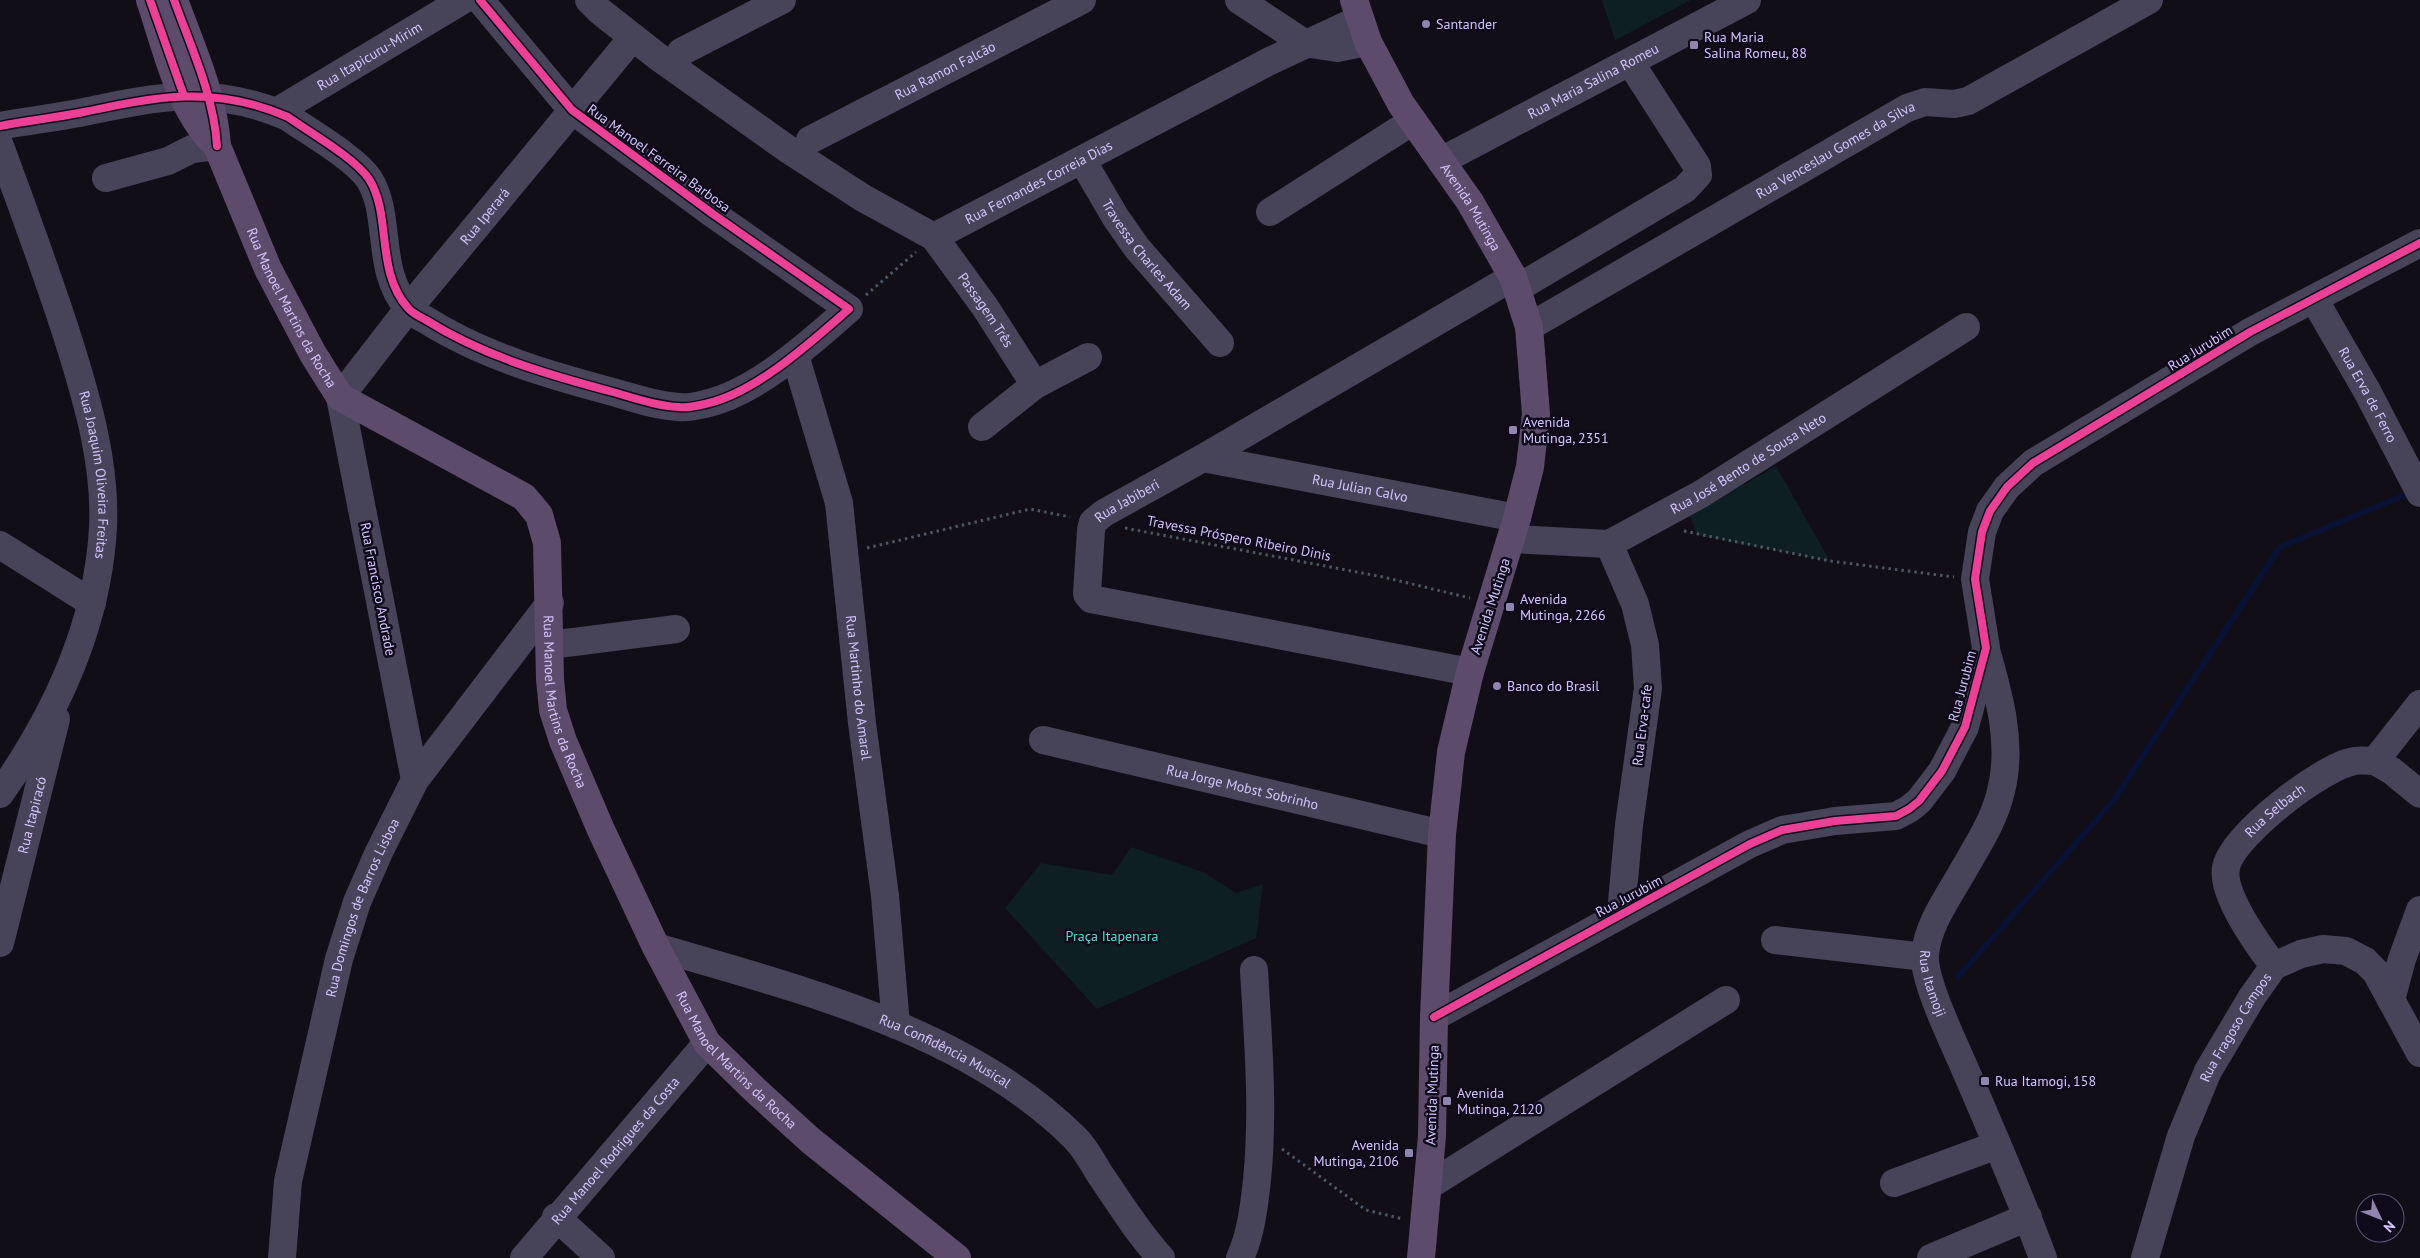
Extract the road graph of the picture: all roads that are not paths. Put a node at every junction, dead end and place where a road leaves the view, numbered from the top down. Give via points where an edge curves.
1 (150, 0) edge
2 (174, 0) edge
3 (463, 0) edge
4 (480, 0) edge
5 (782, 0) edge
6 (1082, 0) edge
7 (1239, 0) edge
8 (1747, 0) edge
9 (2149, 0) edge
10 (602, 4) edge
11 (1361, 20) edge
12 (632, 37) junction
13 (1304, 43) junction
14 (681, 52) dead end
15 (1630, 62) junction
16 (196, 96) junction
17 (572, 110) junction
18 (276, 112) junction
19 (1413, 120) junction
20 (0, 126) edge
21 (810, 140) dead end
22 (0, 146) edge
23 (217, 146) junction
24 (1082, 160) junction
25 (1441, 161) junction
26 (106, 178) dead end
27 (1270, 212) dead end
28 (934, 237) junction
29 (2420, 243) edge
30 (1515, 283) junction
31 (2314, 299) junction
32 (408, 309) junction
33 (1529, 327) junction
34 (1966, 327) dead end
35 (1220, 343) dead end
36 (795, 355) junction
37 (1088, 357) dead end
38 (1035, 385) junction
39 (340, 397) junction
40 (982, 427) dead end
41 (1203, 458) junction
42 (2420, 493) edge
43 (1515, 529) junction
44 (1609, 544) junction
45 (0, 545) edge
46 (550, 603) junction
47 (92, 604) junction
48 (676, 629) dead end
49 (550, 645) junction
50 (1986, 648) junction
51 (1470, 672) junction
52 (64, 686) junction
53 (2420, 704) edge
54 (1043, 740) dead end
55 (2375, 761) junction
56 (415, 780) junction
57 (0, 794) edge
58 (2420, 794) edge
59 (1442, 834) junction
60 (2420, 910) edge
61 (1622, 913) junction
62 (1775, 940) dead end
63 (0, 943) edge
64 (656, 947) junction
65 (1925, 957) junction
66 (2274, 966) junction
67 (1254, 970) dead end
68 (1726, 1000) dead end
69 (2391, 1000) junction
70 (1434, 1017) junction
71 (896, 1025) junction
72 (708, 1043) junction
73 (2420, 1053) edge
74 (1997, 1145) junction
75 (1894, 1183) dead end
76 (1428, 1186) junction
77 (556, 1217) junction
78 (2028, 1217) junction
79 (282, 1258) edge
80 (524, 1258) edge
81 (601, 1258) edge
82 (957, 1258) edge
83 (1161, 1258) edge
84 (1240, 1258) edge
85 (1420, 1258) edge
86 (1931, 1258) edge
87 (2043, 1258) edge
88 (2145, 1258) edge

1 - 16 main road
2 - 16 main road
3 - 18 street, Rua Itapicuru-Mirim
4 - 17 street, Rua Manoel Ferreira Barbosa
5 - 14 street
6 - 21 street, Rua Ramon Falcão
7 - 13 street
8 - 15 street, Rua Maria Salina Romeu
9 - 33 street, Rua Venceslau Gomes da Silva via 1968,101 1954,104 1924,102 1899,113
10 - 12 street
11 - 13 street via 1337,48
11 - 19 main road, Avenida Mutinga via 1401,104
12 - 17 street, Rua Iperará
12 - 28 street via 789,150 863,198
13 - 24 street, Rua Fernandes Correia Dias
15 - 25 street, Rua Maria Salina Romeu
15 - 30 street, Rua Jabiberi via 1697,166 1698,175 1686,189
16 - 18 street via 244,101
16 - 20 street via 139,100
16 - 23 main road, Rua Manoel Martins da Rocha via 216,125
17 - 32 street, Rua Iperará
17 - 36 street, Rua Manoel Ferreira Barbosa via 849,309
18 - 32 street via 342,155 368,178 375,193 394,288
19 - 25 main road, Avenida Mutinga
19 - 27 street
22 - 47 street, Rua Joaquim Oliveira Freitas via 59,309 87,400 100,468 103,526
23 - 26 street via 192,149 168,161
23 - 39 main road, Rua Manoel Martins da Rocha via 268,269
24 - 28 street, Rua Fernandes Correia Dias
24 - 35 street, Travessa Charles Adam via 1137,248
25 - 30 main road, Avenida Mutinga via 1470,202
28 - 38 street, Passagem Três via 986,307
29 - 31 street, Rua Jurubim
30 - 33 main road, Avenida Mutinga
30 - 41 street, Rua Jabiberi
31 - 42 street, Rua Erva de Ferro
31 - 50 street, Rua Jurubim via 2250,332 2033,463 2007,488 1990,511 1982,532 1975,579
32 - 36 street via 482,349 549,376 680,408 706,404 731,395
32 - 39 street, Rua Iperará
33 - 43 main road, Avenida Mutinga via 1536,414 1530,467
34 - 44 street, Rua José Bento de Sousa Neto via 1701,494
36 - 71 street, Rua Martinho do Amaral via 839,503 862,723 886,896
37 - 38 street
38 - 40 street
39 - 46 main road, Rua Manoel Martins da Rocha via 524,497 534,506 547,543
39 - 56 street, Rua Francisco Andrade
41 - 43 street, Rua Julian Calvo
41 - 51 street, Rua Jabiberi via 1093,522 1087,594 1091,599
43 - 44 street
43 - 51 main road, Avenida Mutinga
44 - 61 street, Rua Erva-cafe via 1635,604 1645,645 1648,688 1629,825
45 - 47 street
46 - 49 main road, Rua Manoel Martins da Rocha
46 - 56 street, Rua Domingos de Barros Lisboa
47 - 52 street, Rua Joaquim Oliveira Freitas
48 - 49 street
49 - 64 main road, Rua Manoel Martins da Rocha via 553,710 563,741
50 - 61 street, Rua Jurubim via 1965,727 1942,772 1909,810 1896,816 1782,830
50 - 65 street, Rua Itamoji via 2000,699 2005,742 2001,791 1987,828 1940,912 1927,943
51 - 59 main road, Avenida Mutinga via 1452,752
52 - 57 street, Rua Joaquim Oliveira Freitas
52 - 63 street, Rua Itapiracó
53 - 55 street
54 - 59 street, Rua Jorge Mobst Sobrinho
55 - 58 street
55 - 66 street, Rua Selbach via 2355,760 2331,770 2296,792 2268,814 2228,859 2225,868 2231,895 2256,943
56 - 79 street, Rua Domingos de Barros Lisboa via 357,902 339,959 288,1181
59 - 70 main road, Avenida Mutinga
60 - 69 street
61 - 70 street, Rua Jurubim
62 - 65 street
64 - 71 street, Rua Confidência Musical via 779,984
64 - 72 main road, Rua Manoel Martins da Rocha
65 - 74 street, Rua Itamoji via 1934,994
66 - 69 street, Rua Fragoso Campos via 2323,949 2346,951 2365,961 2376,972
66 - 88 street, Rua Fragoso Campos via 2208,1071 2181,1136
67 - 84 street via 1261,1134 1253,1218
68 - 76 street
69 - 73 street, Rua Fragoso Campos
70 - 76 main road, Avenida Mutinga
71 - 83 street, Rua Confidência Musical via 960,1055 1011,1084 1049,1113 1078,1140 1143,1239
72 - 77 street, Rua Manoel Rodrigues da Costa
72 - 82 main road, Rua Manoel Martins da Rocha via 810,1140
74 - 75 street
74 - 78 street, Rua Itamoji
76 - 85 main road, Avenida Mutinga
77 - 80 street, Rua Manoel Rodrigues da Costa
77 - 81 street
78 - 86 street
78 - 87 street, Rua Itamoji

